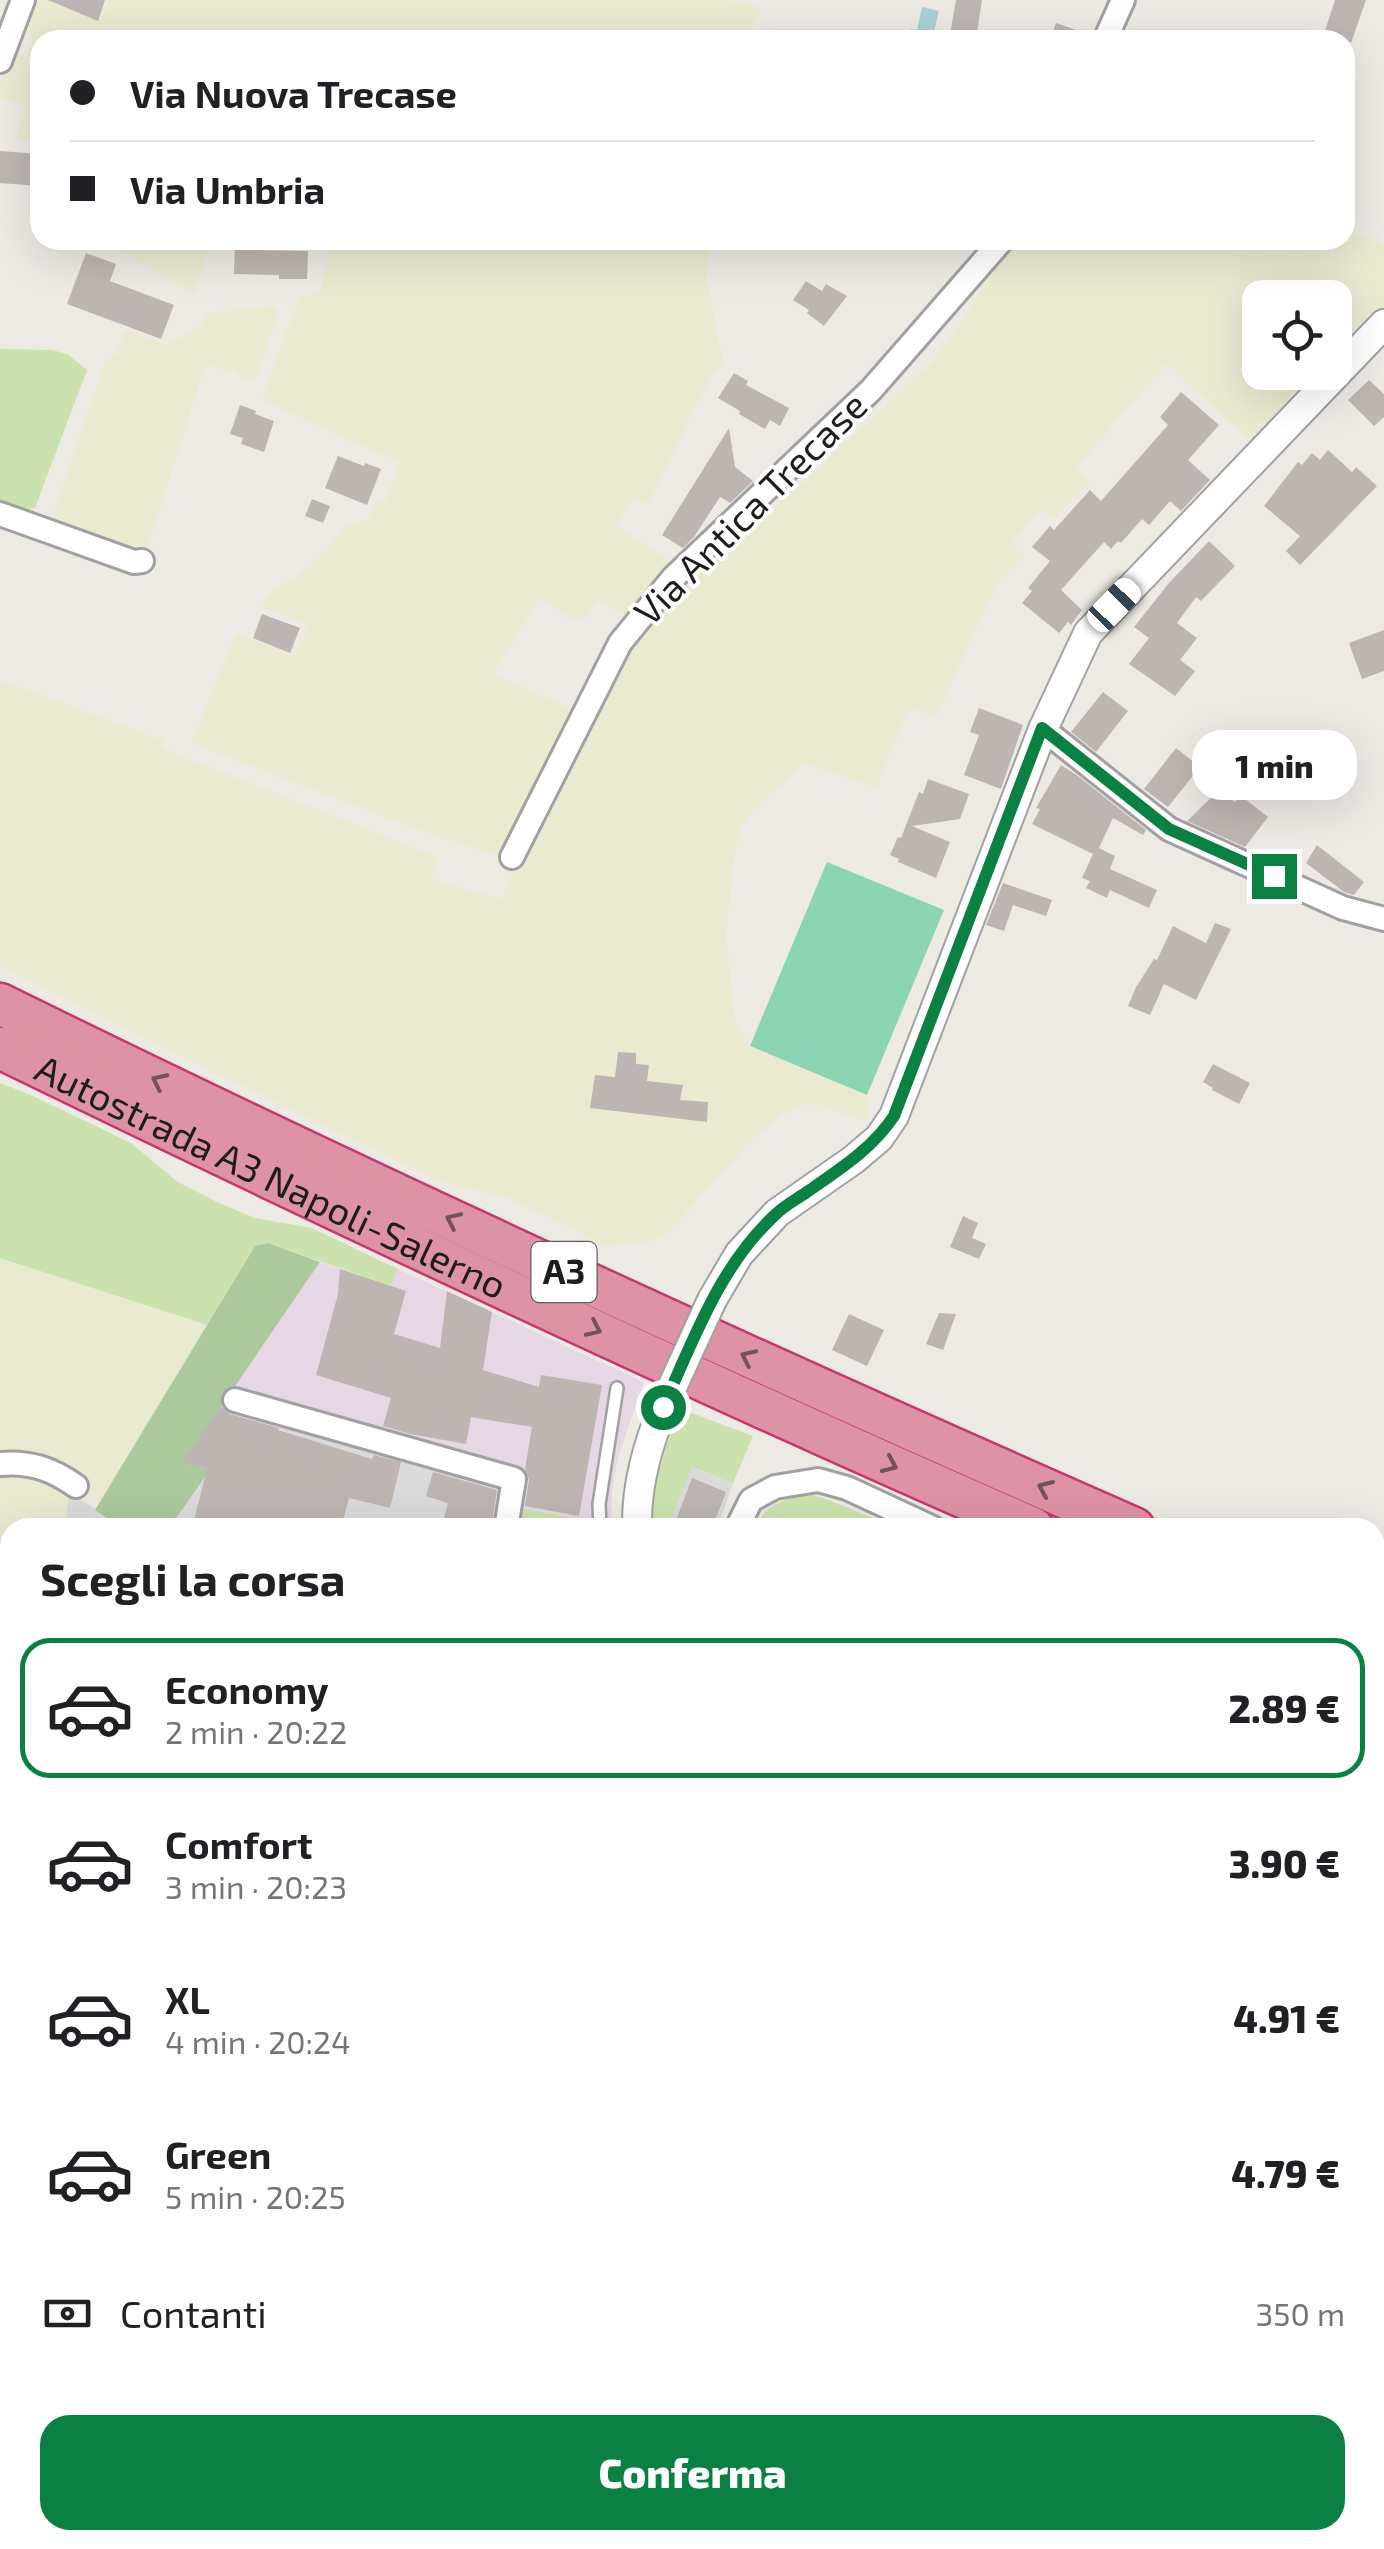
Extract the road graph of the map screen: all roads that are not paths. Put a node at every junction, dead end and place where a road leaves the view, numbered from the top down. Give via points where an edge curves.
1 (22, 0) edge
2 (1123, 0) edge
3 (1110, 30) edge
4 (0, 61) edge
5 (993, 250) edge
6 (1384, 324) edge
7 (0, 514) edge
8 (142, 562) dead end
9 (1042, 728) junction
10 (512, 857) dead end
11 (1384, 919) edge
12 (0, 1004) edge
13 (0, 1048) edge
14 (617, 1388) dead end
15 (235, 1400) dead end
16 (0, 1464) edge
17 (76, 1486) dead end
18 (508, 1518) edge
19 (599, 1518) edge
20 (637, 1518) edge
21 (742, 1518) edge
22 (912, 1518) edge
23 (1010, 1518) edge
24 (1111, 1518) edge

1 - 4 street
2 - 3 street
5 - 10 street, Via Antica Trecase via 871,390 672,578 620,643
6 - 9 street via 1088,633
7 - 8 street
9 - 11 street via 1169,829 1343,908
9 - 20 street, bridge via 894,1116 879,1138 776,1213 739,1254 648,1443
24 -> 12 highway, Autostrada A3 Napoli-Salerno / A3 via 632,1303
13 -> 23 highway, Autostrada A3 Napoli-Salerno / A3 via 431,1254
14 - 19 lane
15 - 18 street via 514,1479
16 - 17 street via 22,1462
21 - 22 street via 751,1500 775,1487 818,1480

